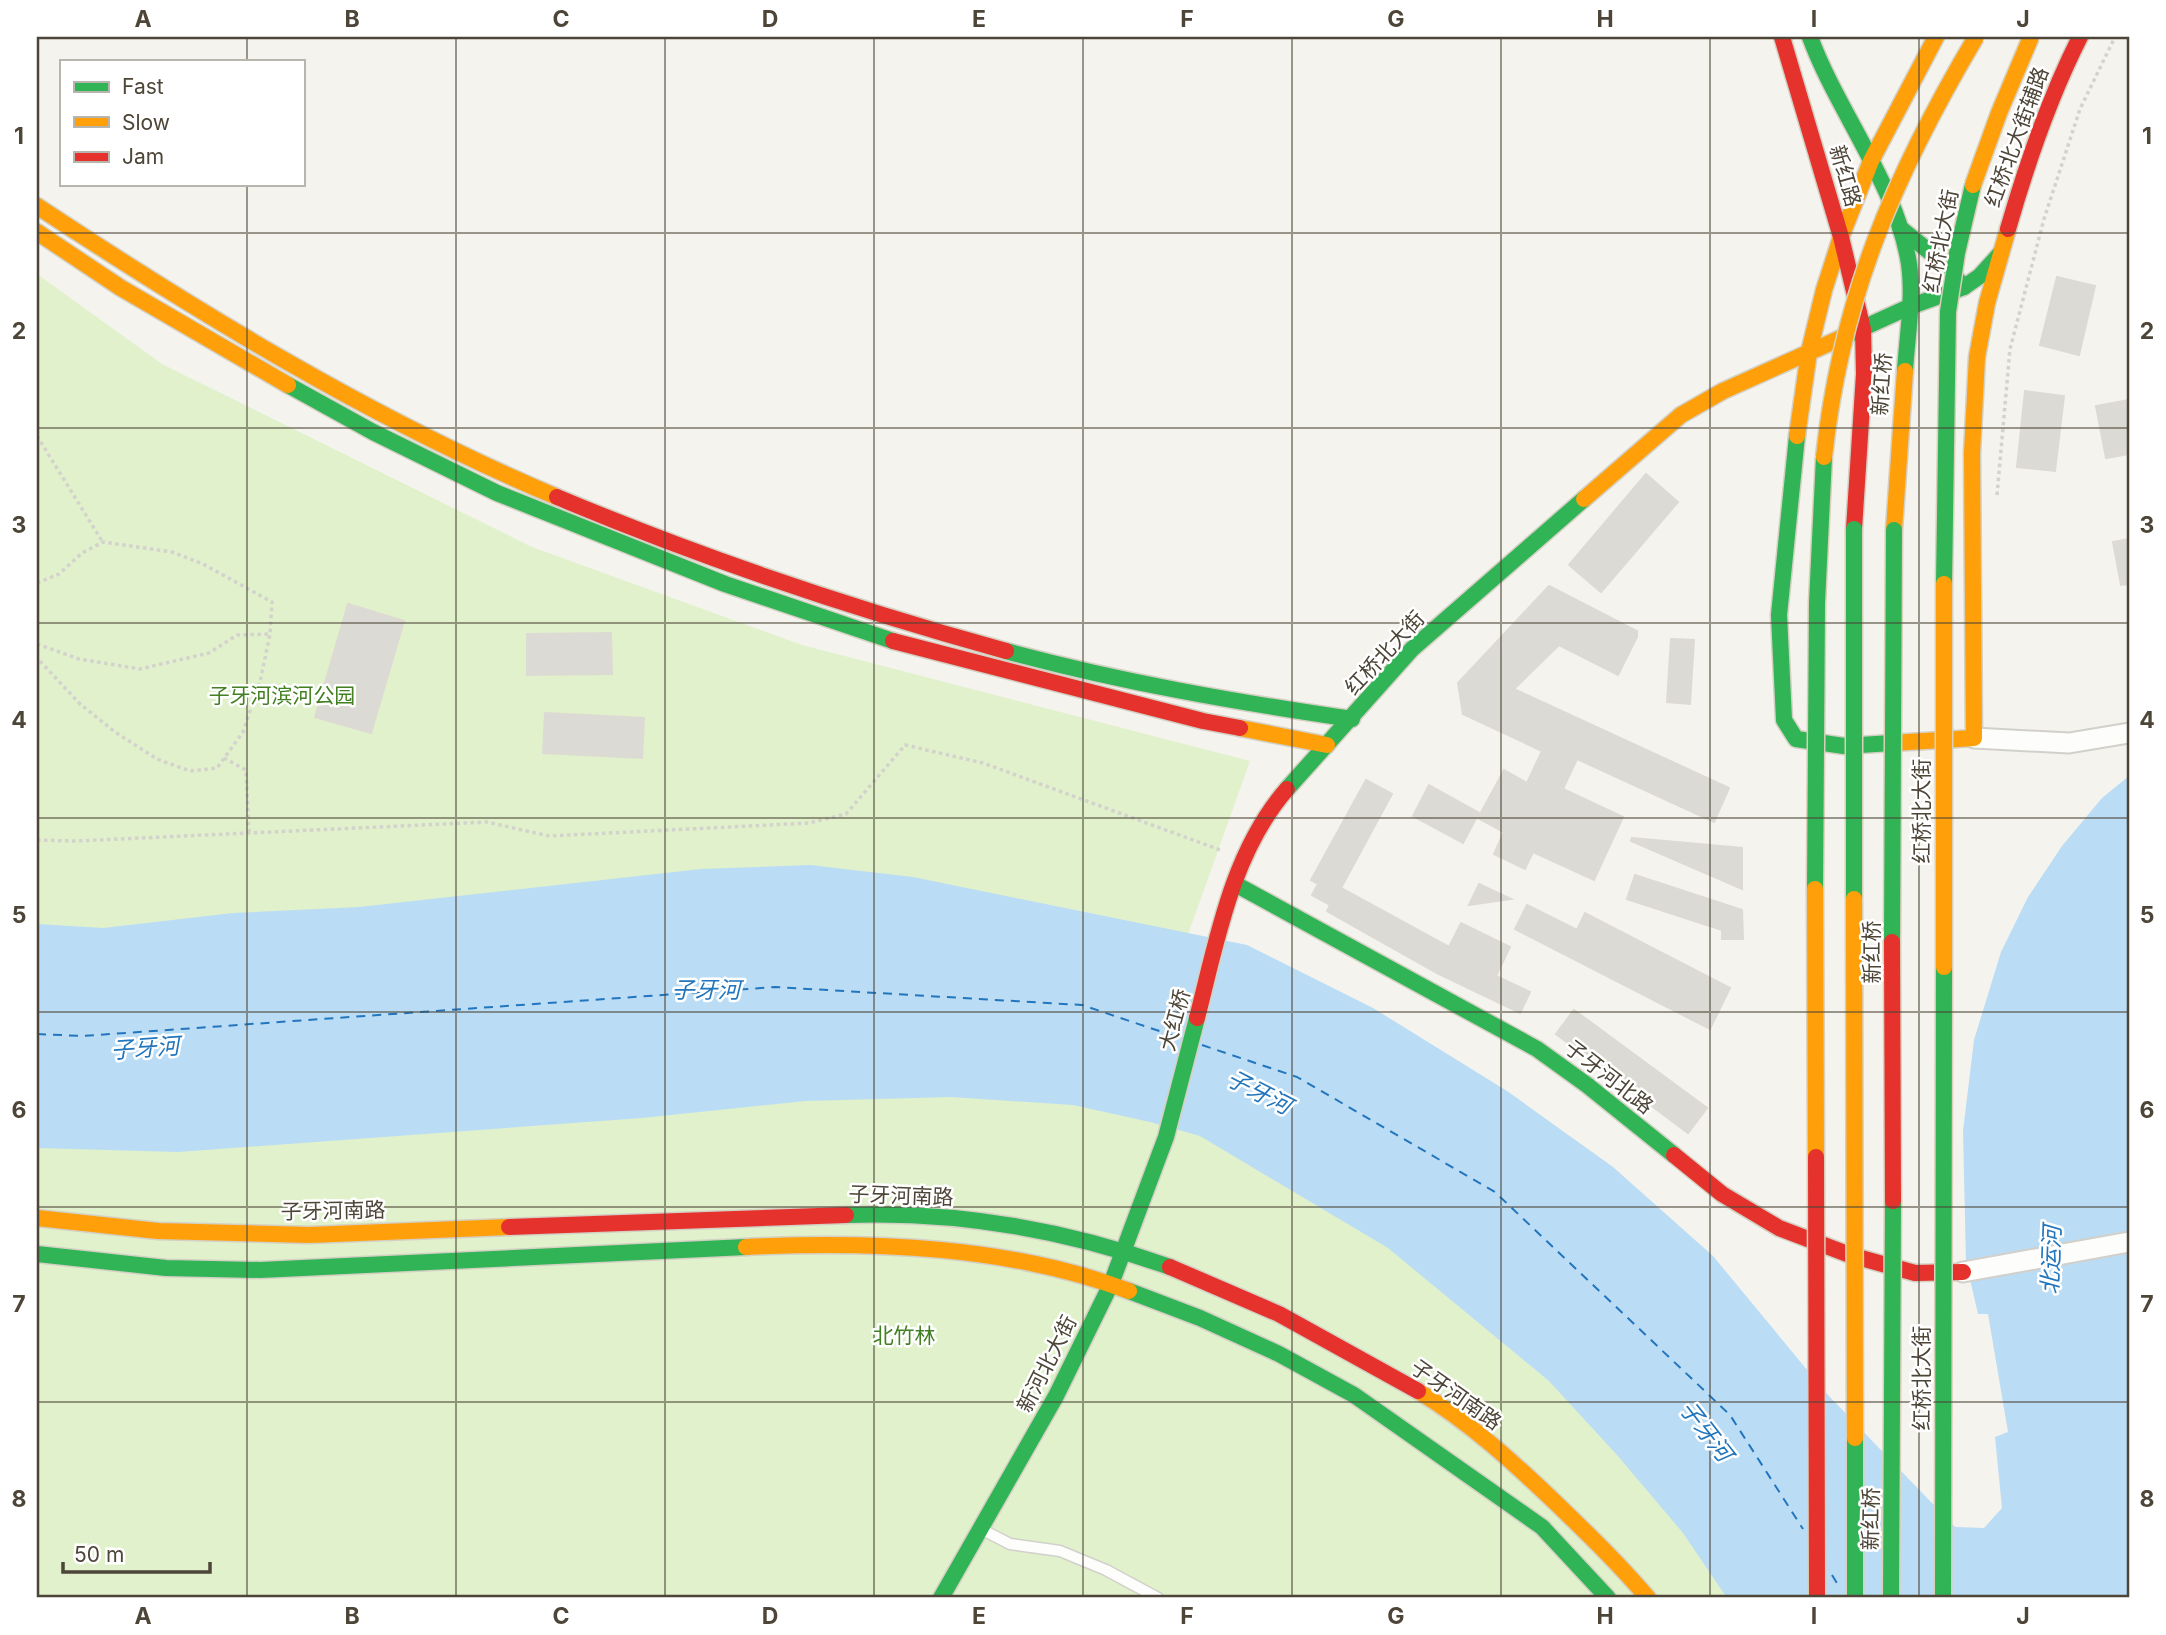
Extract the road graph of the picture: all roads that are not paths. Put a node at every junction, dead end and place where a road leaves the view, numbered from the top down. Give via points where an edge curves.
1 (1782, 37) edge
2 (1810, 37) edge
3 (1936, 37) edge
4 (1976, 37) edge
5 (2031, 37) edge
6 (2080, 37) edge
7 (1871, 161) junction
8 (37, 206) edge
9 (1900, 228) junction
10 (37, 232) edge
11 (1841, 237) junction
12 (2000, 254) junction
13 (1964, 287) junction
14 (1909, 307) junction
15 (1863, 328) junction
16 (1809, 352) junction
17 (1978, 357) junction
18 (1352, 719) junction
19 (2129, 733) edge
20 (1974, 737) junction
21 (1327, 744) junction
22 (1235, 884) junction
23 (1224, 915) joint
24 (1166, 1137) joint
25 (37, 1218) edge
26 (1080, 1240) junction
27 (2129, 1242) edge
28 (1124, 1251) junction
29 (37, 1254) edge
30 (1963, 1272) joint
31 (1072, 1273) junction
32 (1111, 1284) junction
33 (981, 1528) junction
34 (941, 1598) edge
35 (1158, 1598) edge
36 (1608, 1598) edge
37 (1648, 1598) edge
38 (1817, 1598) edge
39 (1855, 1598) edge
40 (1891, 1598) edge
41 (1943, 1598) edge

1 - 11 main road, 新红路
2 - 7 main road, 新红路
3 - 7 main road
4 - 38 main road, bridge via 1921,134 1856,295 1833,390 1823,473 1817,567 1815,807
5 - 41 main road, 红桥北大街, bridge via 1974,181 1948,312
6 - 12 main road, 红桥北大街辅路 via 2027,164
7 - 9 main road, 新红路
7 - 11 main road
8 - 18 main road via 254,344 510,476 651,535 898,618 1063,666 1219,700
9 - 13 main road via 1941,261
9 - 14 main road, 新红路 via 1909,265
10 - 21 main road via 121,288 373,432 497,493 725,584 883,638 1024,676 1203,721
11 - 15 main road, 新红路
11 - 16 main road
12 - 13 main road
12 - 17 main road, 红桥北大街辅路
13 - 14 main road, 红桥北大街
13 - 17 main road via 1975,321
14 - 15 main road, 红桥北大街
14 - 40 main road, 新红桥, bridge via 1894,530
15 - 16 main road, 红桥北大街
15 - 39 main road, 新红桥, bridge via 1854,529
16 - 18 main road, 红桥北大街 via 1681,415 1412,649
16 - 20 main road via 1779,615 1784,720 1796,739 1844,746
17 - 20 main road via 1972,453
18 - 21 main road, 红桥北大街
19 - 20 street via 2069,743
21 - 22 main road, 红桥北大街 via 1271,808
22 - 23 main road, 红桥北大街
22 - 30 main road, 子牙河北路 via 1537,1049 1722,1195 1779,1228 1915,1273
23 - 24 main road, 大红桥
24 - 28 main road, 新河北大街
25 - 26 main road, 子牙河南路 via 158,1231 309,1235 864,1214 939,1217
26 - 28 main road, 子牙河南路
26 - 31 main road via 1093,1250 1092,1261 1082,1273
27 - 30 street
28 - 32 main road, 新河北大街
28 - 37 main road, 子牙河南路 via 1233,1291 1301,1324 1436,1402 1512,1461 1623,1567
29 - 31 main road via 166,1268 260,1270 871,1245 993,1257
31 - 32 main road
32 - 33 main road, 新河北大街 via 1056,1396
32 - 36 main road via 1279,1354 1354,1395 1542,1527
33 - 34 main road, 新河北大街
33 - 35 lane via 1010,1544 1060,1551

